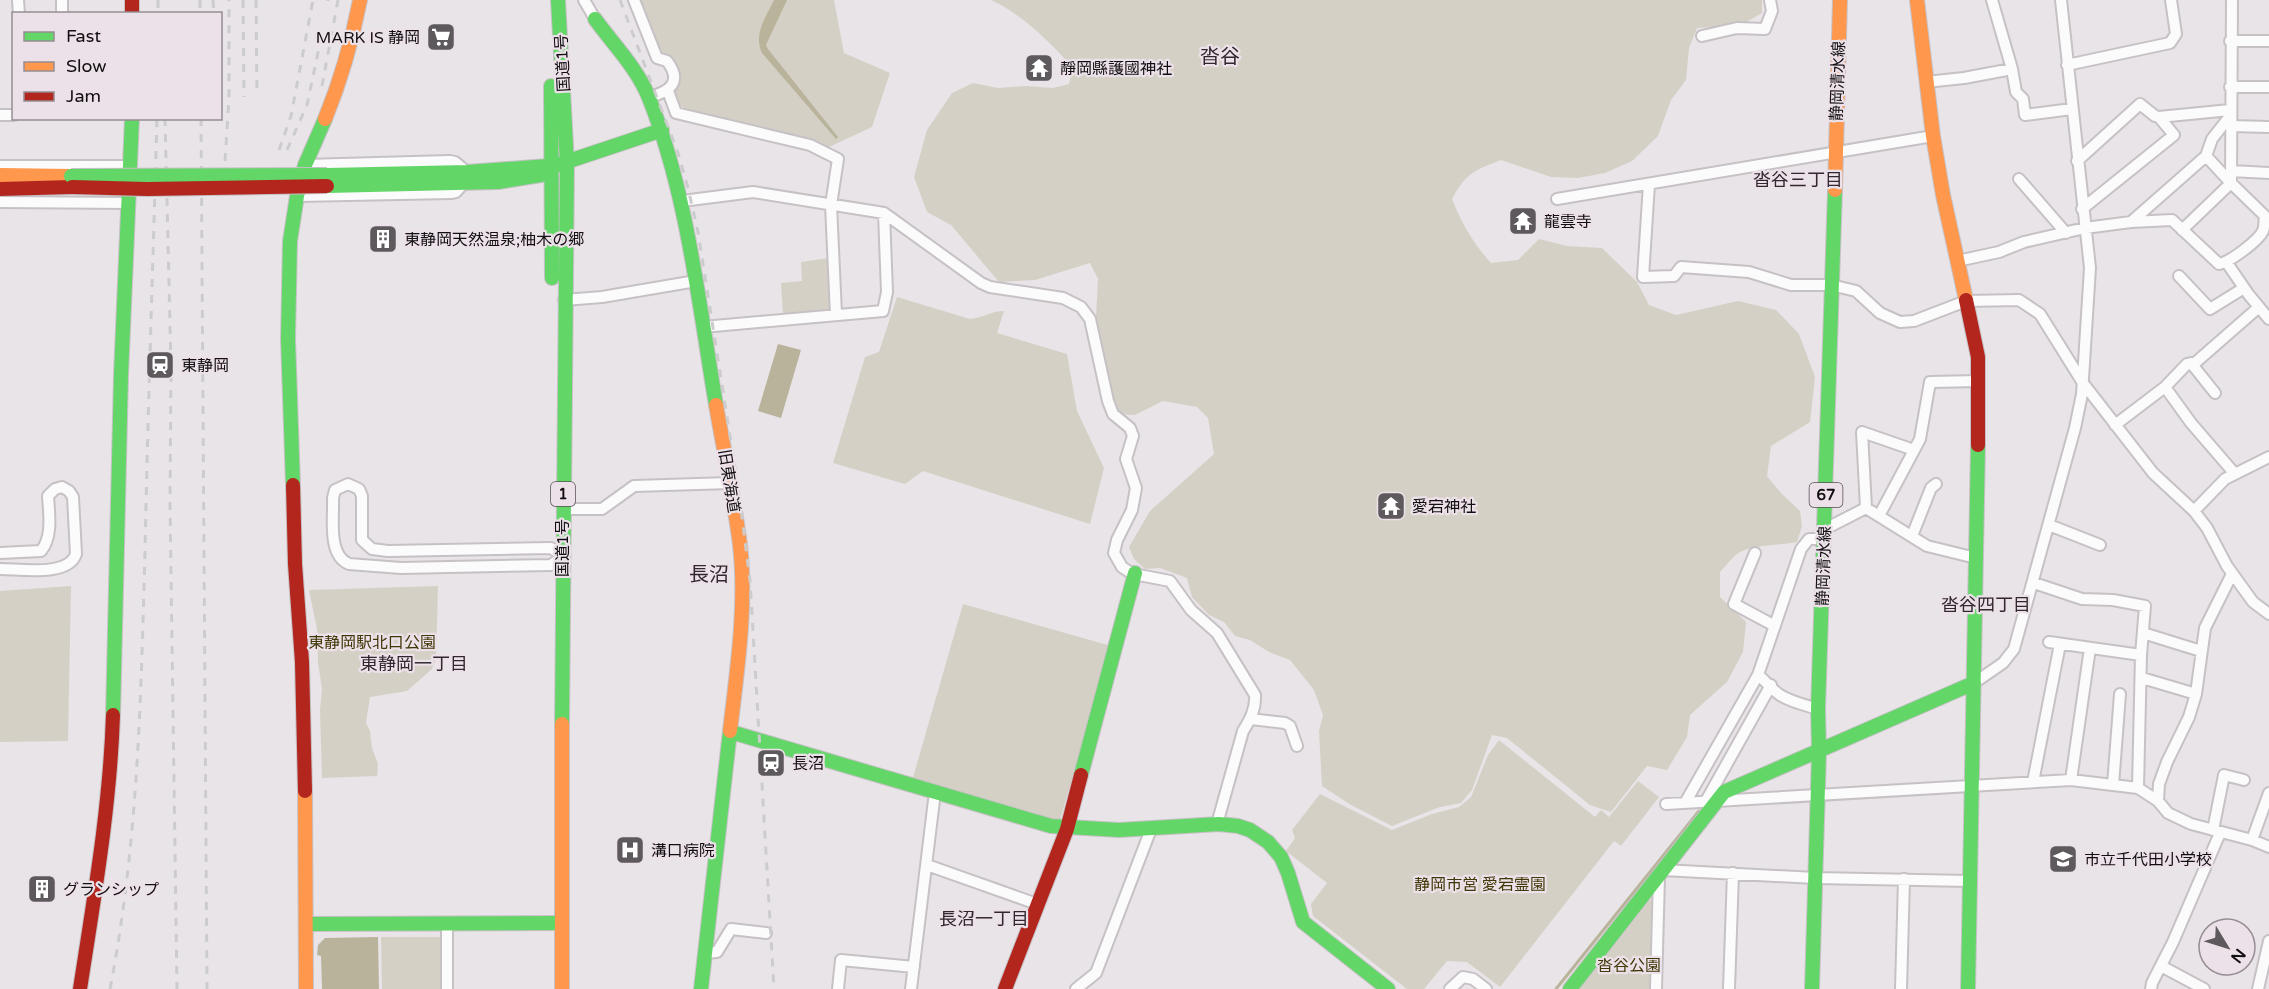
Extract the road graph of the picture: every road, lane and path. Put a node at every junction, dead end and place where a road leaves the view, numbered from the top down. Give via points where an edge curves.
1 (360, 0) edge
2 (546, 0) edge
3 (558, 0) edge
4 (584, 0) edge
5 (634, 0) edge
6 (1770, 0) edge
7 (1840, 0) edge
8 (1917, 0) edge
9 (1992, 0) edge
10 (2061, 0) edge
11 (2172, 0) edge
12 (2232, 0) edge
13 (595, 19) joint
14 (1702, 36) dead end
15 (2230, 41) junction
16 (2269, 41) edge
17 (2067, 65) junction
18 (2012, 69) junction
19 (1926, 82) junction
20 (2230, 87) junction
21 (2269, 87) edge
22 (668, 91) junction
23 (649, 96) junction
24 (2072, 109) junction
25 (2159, 117) junction
26 (2230, 118) junction
27 (132, 120) edge
28 (2269, 127) edge
29 (662, 130) junction
30 (1933, 136) junction
31 (1835, 154) junction
32 (2206, 156) junction
33 (2077, 161) junction
34 (567, 163) junction
35 (305, 165) junction
36 (0, 166) edge
37 (130, 166) junction
38 (551, 167) junction
39 (2231, 171) junction
40 (2269, 173) edge
41 (0, 175) edge
42 (465, 178) junction
43 (2019, 179) dead end
44 (71, 182) junction
45 (2231, 183) junction
46 (1649, 184) junction
47 (0, 189) edge
48 (297, 196) junction
49 (1557, 199) dead end
50 (682, 201) junction
51 (0, 202) edge
52 (129, 203) junction
53 (831, 205) junction
54 (2082, 209) junction
55 (884, 213) junction
56 (2267, 220) edge
57 (2131, 222) junction
58 (2085, 228) junction
59 (2182, 230) junction
60 (2066, 232) junction
61 (1958, 261) junction
62 (2227, 263) junction
63 (2179, 276) dead end
64 (696, 281) junction
65 (1831, 285) junction
66 (2244, 288) junction
67 (564, 300) junction
68 (1966, 301) junction
69 (2263, 307) edge
70 (836, 314) junction
71 (2269, 319) edge
72 (703, 327) junction
73 (2191, 363) junction
74 (1979, 381) junction
75 (2083, 383) junction
76 (2165, 387) junction
77 (2215, 393) dead end
78 (2115, 425) junction
79 (1914, 450) junction
80 (2269, 457) edge
81 (2235, 474) junction
82 (730, 483) junction
83 (1936, 484) dead end
84 (1866, 507) junction
85 (563, 509) junction
86 (2194, 511) junction
87 (1880, 514) junction
88 (2049, 525) junction
89 (1825, 534) junction
90 (1912, 536) junction
91 (367, 545) junction
92 (2100, 545) dead end
93 (0, 553) edge
94 (1755, 553) dead end
95 (555, 556) junction
96 (1976, 558) junction
97 (349, 564) junction
98 (0, 569) edge
99 (1135, 573) junction
100 (2232, 574) junction
101 (2034, 583) junction
102 (2269, 614) edge
103 (1775, 626) junction
104 (2143, 633) junction
105 (2090, 648) junction
106 (2201, 651) junction
107 (2141, 655) junction
108 (1758, 675) junction
109 (2142, 678) junction
110 (1974, 684) junction
111 (1771, 685) junction
112 (2120, 694) dead end
113 (2196, 694) junction
114 (1818, 709) junction
115 (1251, 718) junction
116 (731, 732) junction
117 (1297, 746) dead end
118 (1819, 752) junction
119 (2071, 780) junction
120 (2244, 780) dead end
121 (2033, 782) junction
122 (2113, 785) junction
123 (1973, 786) junction
124 (2138, 788) junction
125 (935, 792) junction
126 (2269, 793) edge
127 (1818, 794) junction
128 (1712, 801) junction
129 (2158, 801) junction
130 (1685, 803) junction
131 (1666, 804) dead end
132 (1217, 824) junction
133 (1067, 829) junction
134 (1151, 829) junction
135 (2216, 831) junction
136 (2252, 840) junction
137 (2269, 847) edge
138 (927, 865) junction
139 (1661, 873) junction
140 (1733, 873) junction
141 (1815, 878) junction
142 (1904, 879) junction
143 (1970, 881) junction
144 (1038, 904) junction
145 (556, 923) junction
146 (306, 924) junction
147 (447, 924) junction
148 (766, 933) dead end
149 (2269, 941) edge
150 (705, 953) junction
151 (2161, 966) junction
152 (914, 967) junction
153 (80, 989) edge
154 (306, 989) edge
155 (447, 989) edge
156 (549, 989) edge
157 (562, 989) edge
158 (701, 989) edge
159 (838, 989) edge
160 (911, 989) edge
161 (1005, 989) edge
162 (1076, 989) edge
163 (1388, 989) edge
164 (1450, 989) edge
165 (1486, 989) edge
166 (1570, 989) edge
167 (1656, 989) edge
168 (1729, 989) edge
169 (1812, 989) edge
170 (1901, 989) edge
171 (1968, 989) edge
172 (2151, 989) edge
173 (2204, 989) edge
174 (2258, 989) edge

1 - 35 main road via 338,88
2 - 38 main road, 国道1号 / 1
3 - 34 main road, 国道1号 / 1
4 - 13 street, 旧東海道
5 - 22 street via 657,58 671,66 674,84
6 - 14 street via 1772,11 1766,28 1737,28
7 - 31 main road, 静岡清水線 / 67
8 - 19 main road
9 - 18 street
10 - 17 street
11 - 17 street via 2175,34 2170,43
12 - 15 street
13 - 23 main road, 旧東海道
15 - 16 street
15 - 20 street
17 - 24 street
18 - 19 street
18 - 24 street via 2025,115
19 - 30 main road
20 - 21 street
20 - 26 street
22 - 23 street
22 - 53 street via 676,113 810,145 838,159
23 - 29 main road, 旧東海道
24 - 33 street
25 - 26 street
25 - 33 street via 2140,104
25 - 54 street via 2174,135
26 - 28 street
26 - 32 street via 2212,139
26 - 39 street
27 - 37 main road
29 - 34 main road
29 - 50 main road, 旧東海道
30 - 31 street
30 - 61 main road
31 - 46 street
31 - 65 main road, 静岡清水線 / 67
32 - 45 street
32 - 57 street
33 - 54 street
34 - 38 main road
34 - 67 main road, 国道1号 / 1
35 - 42 street via 450,161 455,162
35 - 48 main road
36 - 37 street
37 - 52 main road
38 - 42 main road via 541,165
38 - 95 main road, 国道1号 / 1
39 - 40 street
39 - 45 street
41 - 44 main road
42 - 44 main road, bridge
42 - 48 street via 452,193
43 - 60 street
44 - 47 main road
45 - 56 street
45 - 59 street
46 - 49 street
46 - 65 street via 1643,277 1674,276 1681,267 1749,272 1791,285
48 - 146 main road via 290,241 288,339 302,662
50 - 53 street via 753,192
50 - 64 main road, 旧東海道
51 - 52 street
52 - 153 main road via 112,743 101,856
53 - 55 street
53 - 70 street
54 - 58 street
55 - 70 street via 887,292 883,311
55 - 99 street via 990,288 1063,298 1081,307 1090,319 1108,401 1113,414 1130,428 1132,436 1126,459 1134,478 1135,500 1114,553 1122,567
56 - 62 street via 2258,238
57 - 58 street
57 - 59 street via 2172,220
58 - 60 street
58 - 75 street via 2090,268
59 - 62 street via 2219,264
60 - 61 street
61 - 68 main road
62 - 66 street
63 - 66 street via 2210,309
64 - 67 street
64 - 72 main road, 旧東海道
65 - 68 street via 1856,291 1880,313 1900,322 1914,321
65 - 89 main road, 静岡清水線 / 67
66 - 69 street
67 - 85 main road, 国道1号 / 1
68 - 74 main road
68 - 75 street via 2019,300 2040,314
69 - 71 street
69 - 73 street
70 - 72 street
72 - 82 main road, 旧東海道
73 - 76 street
73 - 77 street
74 - 79 street via 1930,382 1920,439
74 - 96 main road
75 - 78 street
75 - 88 street via 2076,428
76 - 78 street
76 - 81 street
78 - 86 street via 2152,473
79 - 84 street via 1862,432
79 - 87 street
80 - 81 street
81 - 86 street
82 - 85 street via 634,486 602,509
82 - 116 main road, 旧東海道 via 742,583
83 - 90 street
84 - 87 street
84 - 89 street
85 - 95 main road, 国道1号 / 1
86 - 100 street
87 - 90 street
88 - 92 street
88 - 101 street
89 - 103 street via 1809,539 1802,549
89 - 114 main road, 静岡清水線 / 67
90 - 96 street via 1927,546
91 - 95 street via 388,551
91 - 97 street
91 - 97 street via 363,540 359,489 348,484 340,486 333,498 335,550
93 - 98 street via 41,551 49,533 48,496 62,487 69,491 73,497 74,561 60,569
94 - 103 street via 1734,604
95 - 97 street via 401,568
95 - 145 main road, 国道1号 / 1
96 - 110 main road
99 - 115 street via 1170,581 1191,610 1217,633 1255,695
99 - 133 main road
100 - 102 street via 2253,602
100 - 106 street via 2205,628
101 - 104 street via 2082,599 2145,606
101 - 110 street via 2014,649 2003,663
103 - 108 street
104 - 106 street
104 - 107 street
105 - 107 street
105 - 119 street
105 - 121 street via 2055,643
106 - 113 street
107 - 109 street
108 - 111 street
108 - 130 street
109 - 113 street
109 - 124 street
110 - 118 main road
110 - 123 main road
111 - 114 street via 1789,700
111 - 128 street
112 - 122 street
113 - 129 street via 2166,762
114 - 118 main road, 静岡清水線 / 67
115 - 117 street via 1290,726
115 - 132 street via 1243,731
116 - 125 main road
116 - 150 main road, 旧東海道
118 - 127 main road, 静岡清水線 / 67
118 - 128 main road via 1724,792
119 - 121 street
119 - 122 street
120 - 135 street via 2224,775
121 - 123 street
122 - 124 street
123 - 127 street
123 - 143 main road
124 - 129 street
125 - 133 main road via 1019,819
125 - 138 street
126 - 136 street
127 - 128 street
127 - 141 main road, 静岡清水線 / 67
128 - 130 street
128 - 139 main road
129 - 135 street via 2168,813
130 - 131 street
132 - 134 main road
132 - 163 main road via 1249,829 1271,846 1285,865 1303,922
133 - 134 main road
133 - 144 main road
134 - 162 street via 1096,973
135 - 136 street
135 - 151 street
136 - 137 street
138 - 144 street
138 - 152 street
139 - 140 street
139 - 166 main road
139 - 167 street
140 - 141 street
140 - 168 street
141 - 142 street
141 - 169 main road, 静岡清水線 / 67
142 - 143 street
142 - 170 street
143 - 171 main road
144 - 161 main road
145 - 147 main road
145 - 156 main road, 国道1号 / 1
145 - 157 main road, 国道1号 / 1
146 - 147 main road
146 - 154 main road
147 - 155 street
148 - 150 street via 731,929 717,952
149 - 174 street
150 - 158 main road, 旧東海道
151 - 172 street
151 - 173 street
152 - 159 street via 841,960
152 - 160 street
164 - 165 street via 1463,977

